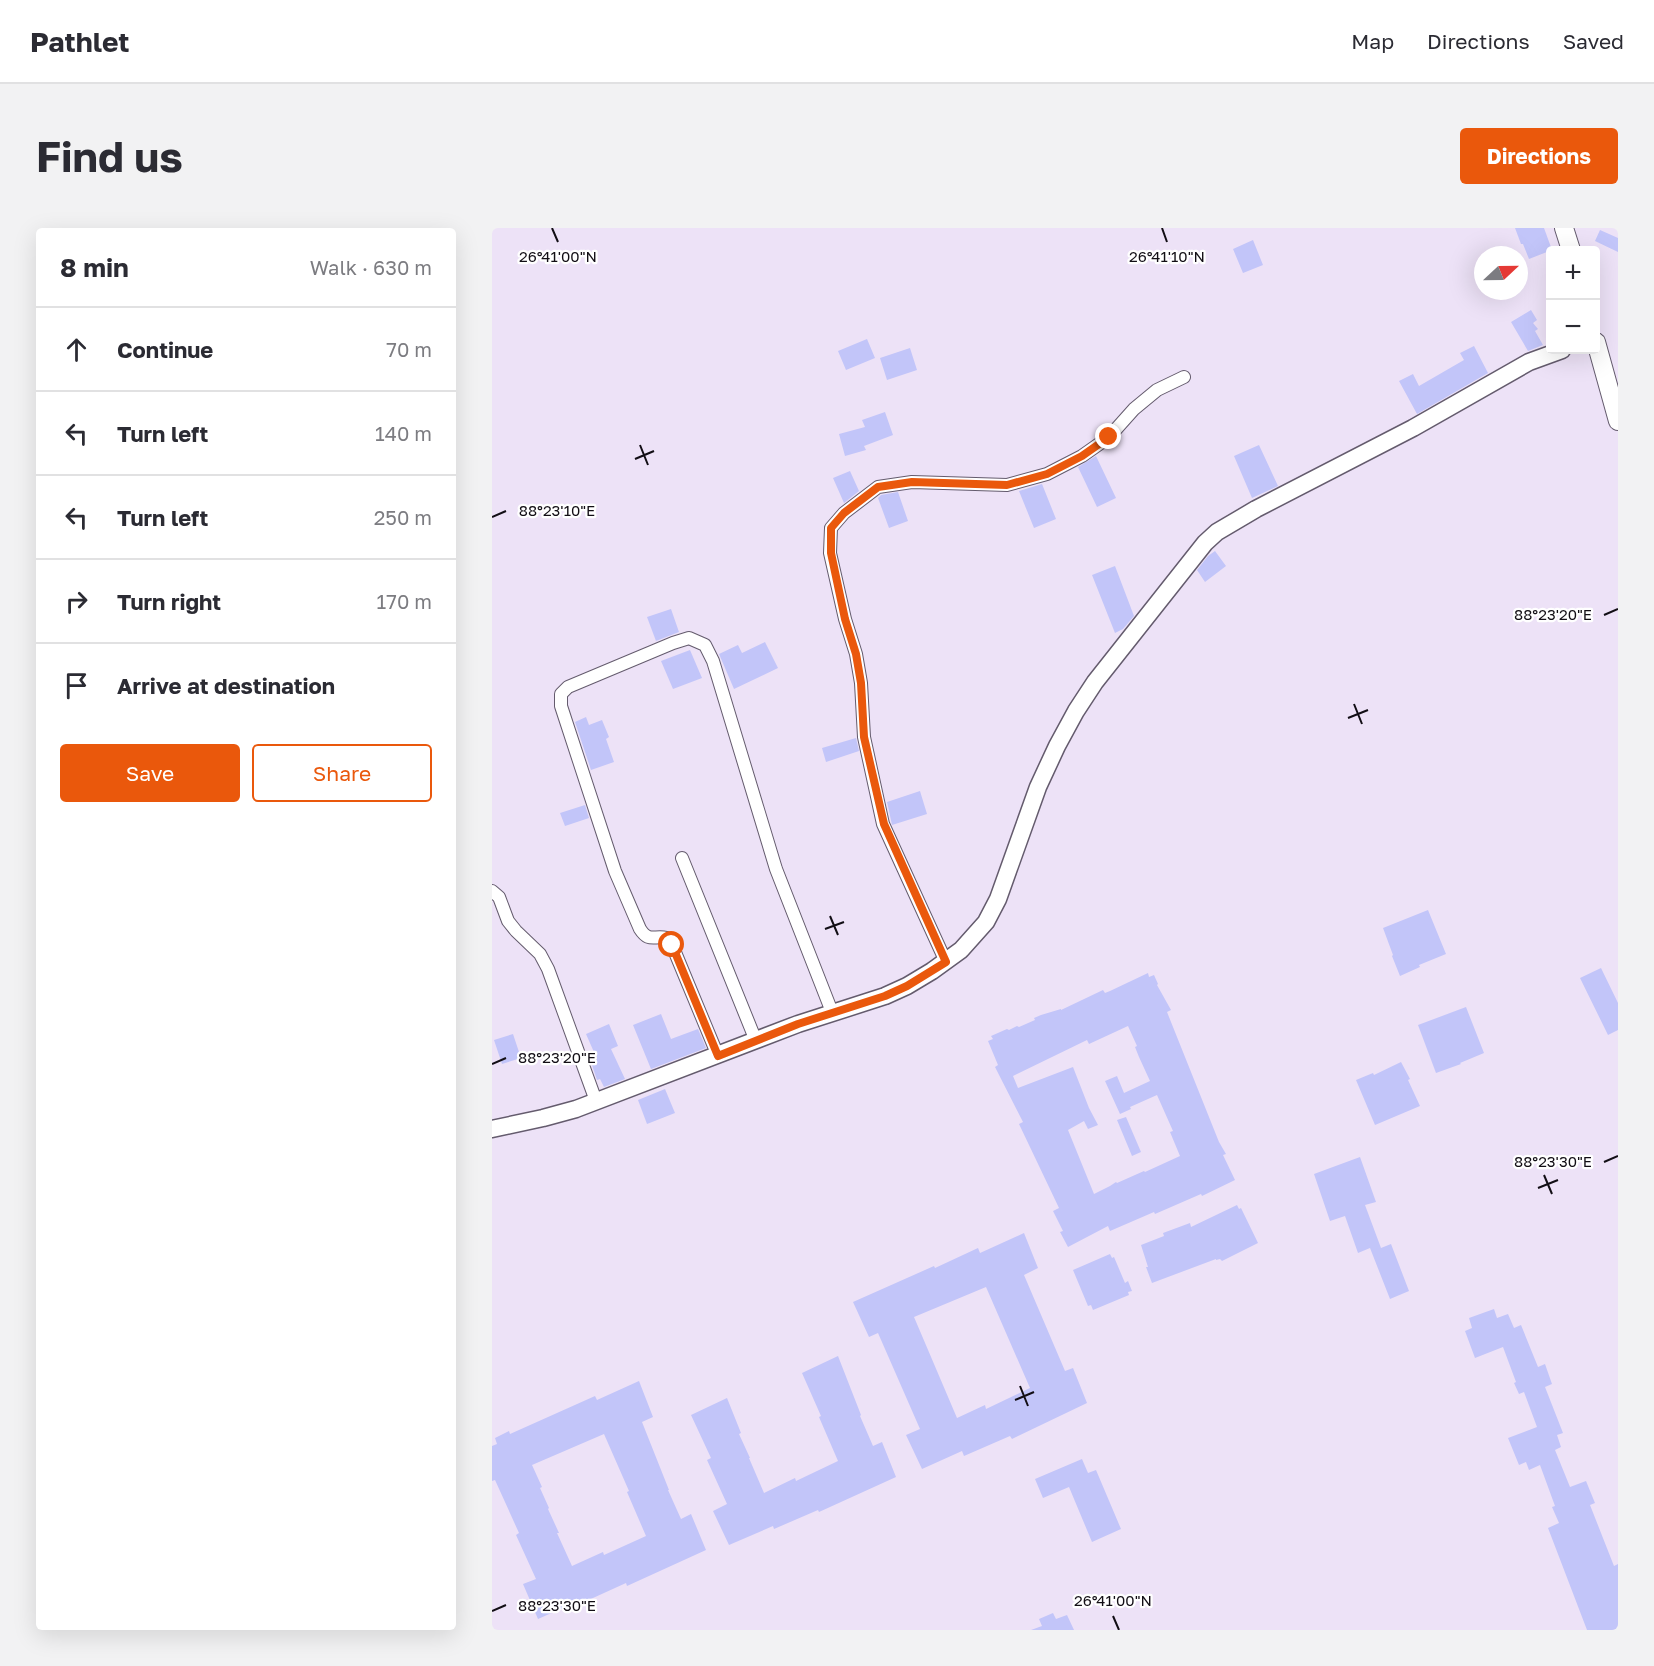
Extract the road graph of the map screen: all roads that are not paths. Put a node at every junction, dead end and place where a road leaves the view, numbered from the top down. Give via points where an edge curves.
1 (1564, 228) edge
2 (1569, 246) edge
3 (1551, 354) edge
4 (1599, 354) edge
5 (1184, 377) dead end
6 (1618, 421) edge
7 (682, 858) dead end
8 (493, 893) edge
9 (946, 962) junction
10 (832, 1012) junction
11 (756, 1041) junction
12 (718, 1056) junction
13 (596, 1101) junction
14 (492, 1129) edge

1 - 2 main road
3 - 9 street via 1529,362 1413,428 1256,509 1205,543 1076,711 1038,787 998,899 974,937
4 - 6 main road
5 - 9 street via 1157,390 1109,437 1047,474 1007,485 912,482 878,487 831,528 831,553 856,654 864,737 884,824
7 - 11 street
8 - 13 street via 499,897 508,921 540,954 548,969
9 - 10 street via 885,996
10 - 11 street
10 - 12 street via 776,868 713,661 705,645 689,638 673,643 568,687 561,694 561,706 615,871 640,929 644,936 667,938 672,945
11 - 12 street
12 - 13 street
13 - 14 street

